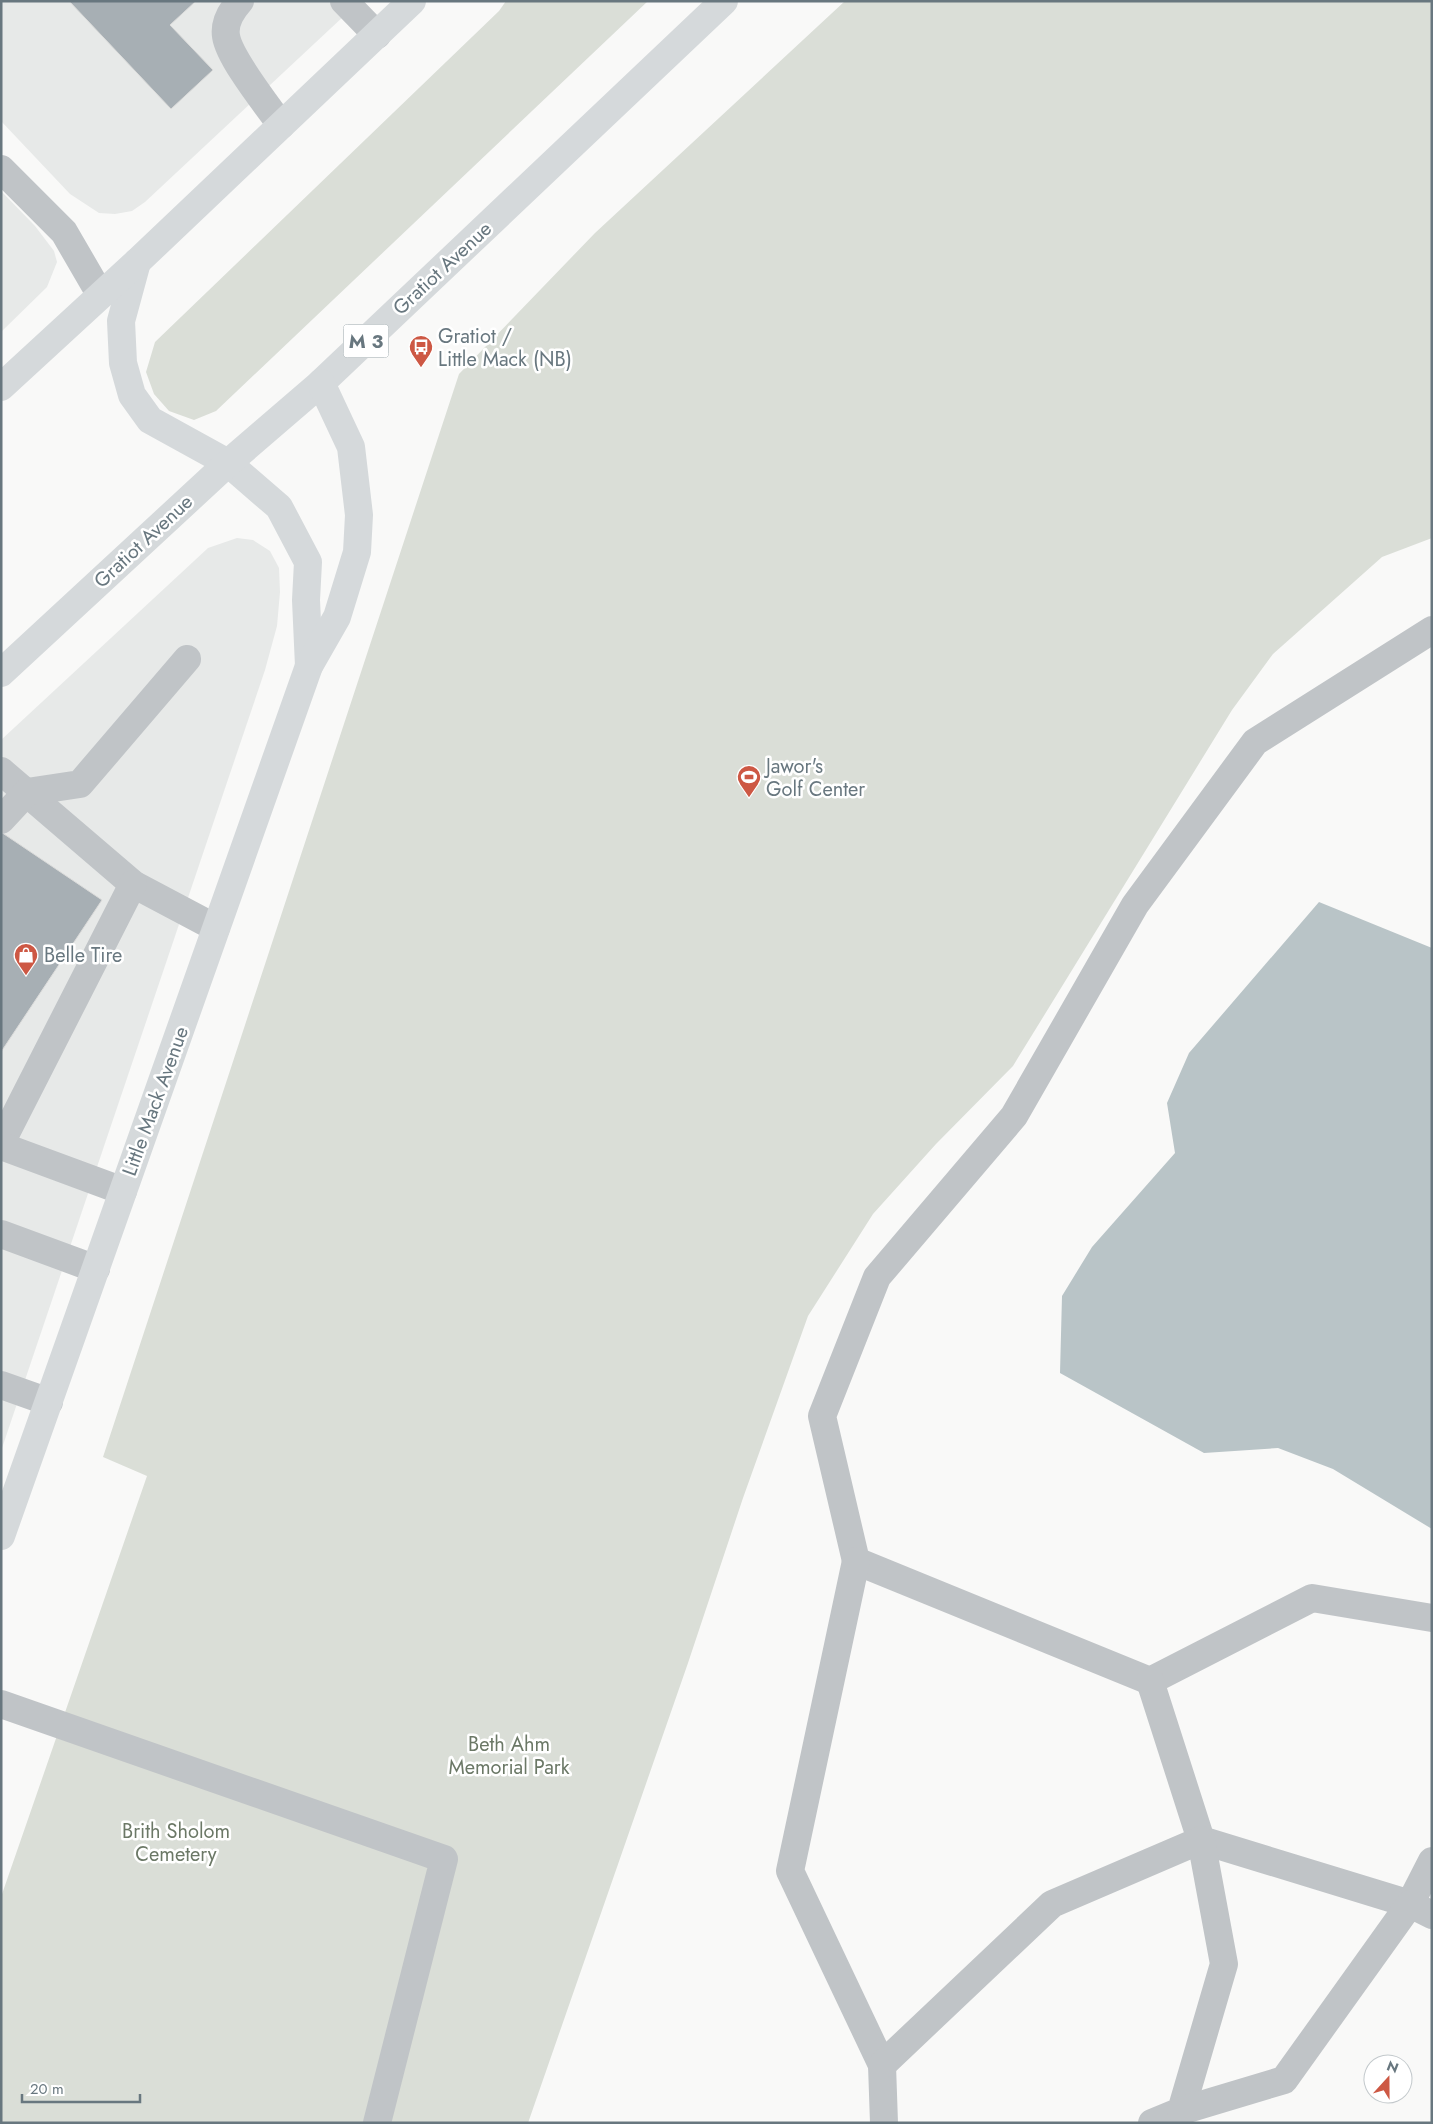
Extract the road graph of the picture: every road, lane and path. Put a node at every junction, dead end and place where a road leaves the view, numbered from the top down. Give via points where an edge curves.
1 (240, 1) edge
2 (344, 1) edge
3 (412, 1) edge
4 (724, 1) edge
5 (377, 35) junction
6 (281, 125) junction
7 (1, 169) edge
8 (137, 262) junction
9 (100, 294) junction
10 (321, 383) junction
11 (1, 387) edge
12 (228, 463) junction
13 (1432, 630) edge
14 (187, 659) dead end
15 (308, 666) junction
16 (1, 673) edge
17 (1, 770) edge
18 (27, 792) junction
19 (1, 820) edge
20 (133, 884) junction
21 (216, 928) junction
22 (1, 1145) edge
23 (123, 1191) junction
24 (1, 1234) edge
25 (96, 1269) junction
26 (1, 1385) edge
27 (49, 1402) junction
28 (9, 1488) edge
29 (1, 1536) edge
30 (856, 1561) junction
31 (1432, 1618) edge
32 (1150, 1681) junction
33 (1, 1704) edge
34 (1201, 1840) junction
35 (1432, 1861) edge
36 (1421, 1910) edge
37 (882, 2065) junction
38 (1181, 2111) junction
39 (377, 2123) edge
40 (884, 2123) edge
41 (1152, 2123) edge

1 - 6 street via 230,11 225,35 240,66
2 - 5 street
3 - 5 main road
4 - 10 main road, Gratiot Avenue / M 3
5 - 6 main road
6 - 8 main road
7 - 9 street via 64,232
8 - 9 main road
8 - 12 main road, Little Mack Avenue via 121,320 123,363 132,395 150,420
9 - 11 main road
10 - 12 main road, Gratiot Avenue / M 3
10 - 15 main road, Little Mack Avenue via 351,447 359,514 357,552 337,617
12 - 15 main road, Little Mack Avenue via 279,507 308,562
12 - 16 main road, Gratiot Avenue / M 3
13 - 30 street via 1255,742 1135,905 1014,1116 876,1277 822,1416
14 - 18 street via 80,784
15 - 21 main road, Little Mack Avenue
17 - 18 street
18 - 19 street
18 - 20 street
20 - 21 street
20 - 22 street
21 - 23 main road, Little Mack Avenue
22 - 23 street
23 - 25 main road, Little Mack Avenue
24 - 25 street
25 - 27 main road, Little Mack Avenue
26 - 27 street
27 - 28 main road, Little Mack Avenue
28 - 29 main road, Little Mack Avenue
30 - 32 street
30 - 37 street via 790,1870
31 - 32 street via 1312,1598
32 - 34 street
33 - 39 street via 444,1859
34 - 36 street
34 - 37 street via 1052,1904
34 - 38 street via 1224,1964
35 - 36 street
36 - 38 street via 1284,2080
37 - 40 street
38 - 41 street

